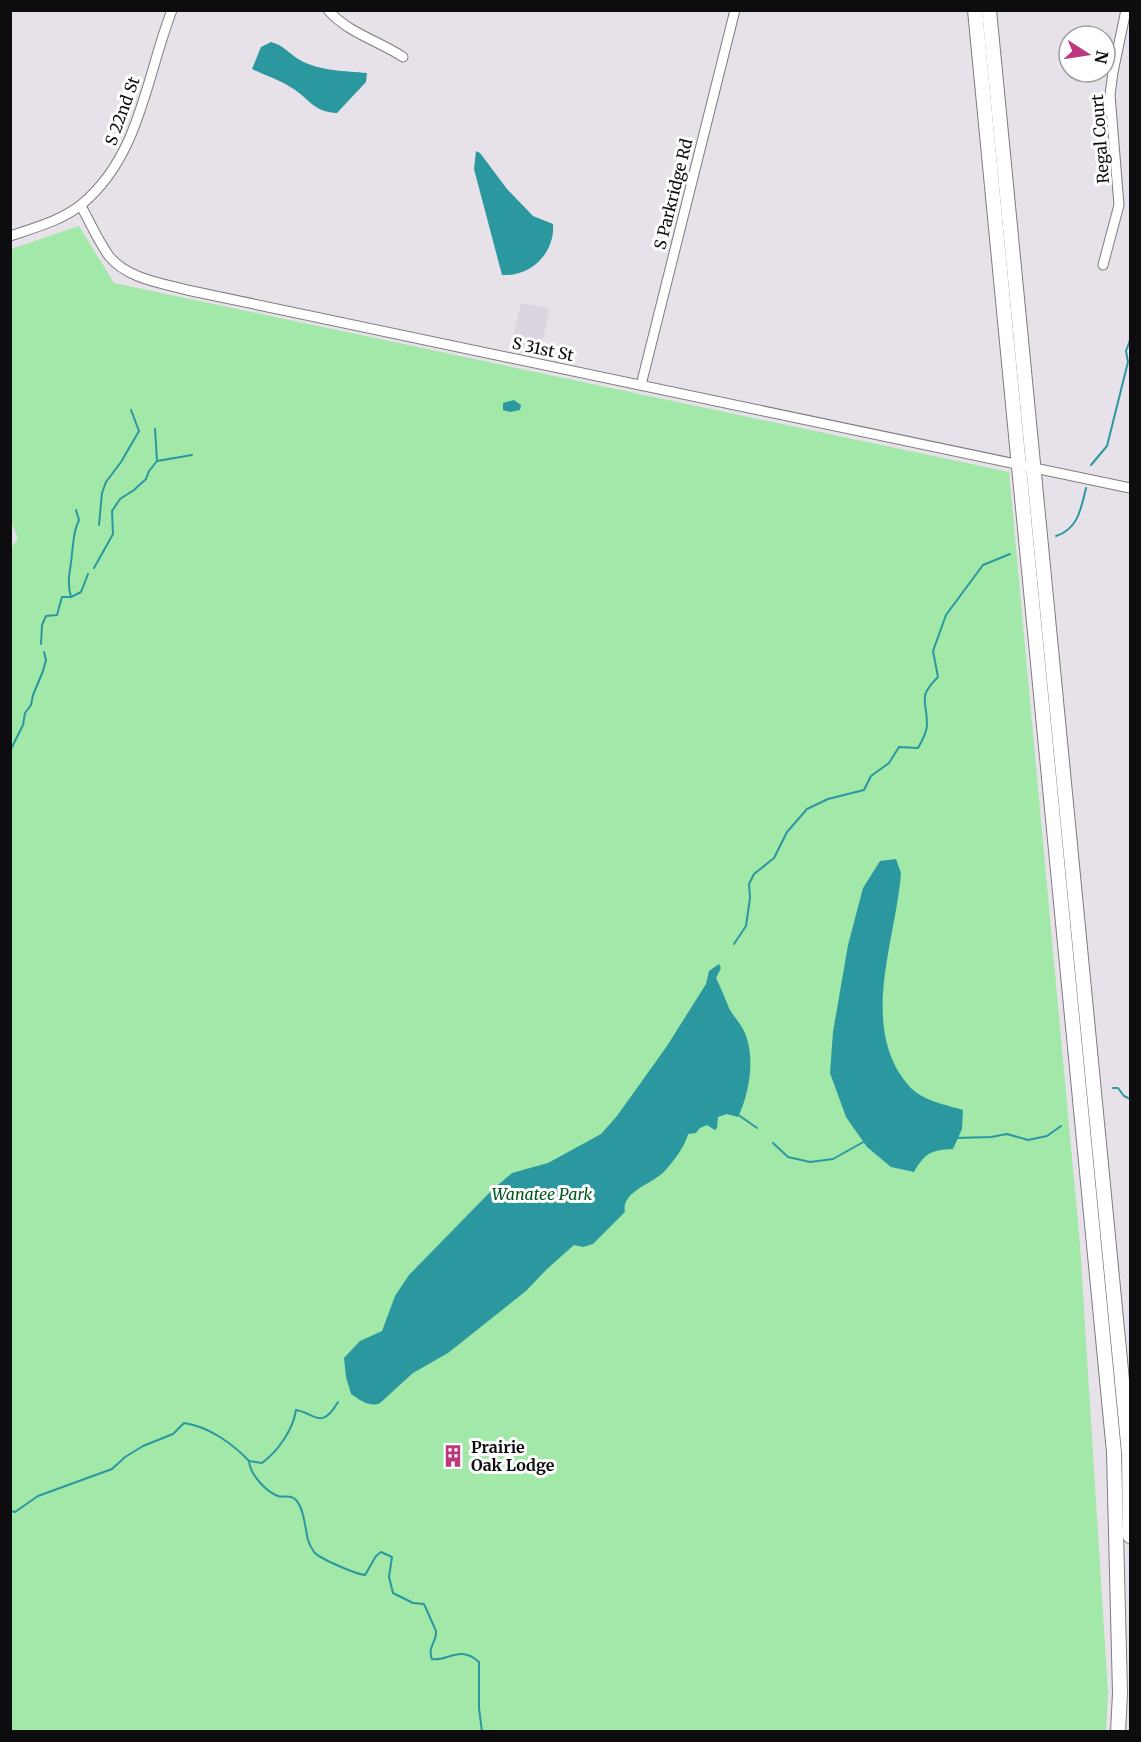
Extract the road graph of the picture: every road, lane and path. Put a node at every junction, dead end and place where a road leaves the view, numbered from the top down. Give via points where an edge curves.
1 (172, 10) edge
2 (328, 10) edge
3 (735, 10) edge
4 (975, 10) edge
5 (990, 10) edge
6 (1126, 10) edge
7 (403, 57) dead end
8 (81, 206) junction
9 (10, 236) edge
10 (1103, 265) dead end
11 (641, 385) junction
12 (1018, 465) junction
13 (1034, 468) junction
14 (1131, 488) edge
15 (1131, 1536) edge
16 (1125, 1693) edge
17 (1118, 1731) edge

1 - 8 street, S 22nd St via 132,135 120,160
2 - 7 street via 349,28
3 - 11 street, S Parkridge Rd
4 - 12 highway
5 - 13 highway
6 - 10 street, Regal Court via 1110,95 1119,205
8 - 9 street, S 22nd St
8 - 11 street, S 31st St via 110,257 127,271 153,281
11 - 12 street, S 31st St
12 - 13 street, S 31st St
12 - 16 highway via 1114,1452
13 - 14 street, S 31st St
13 - 15 highway via 1129,1453
16 - 17 highway

